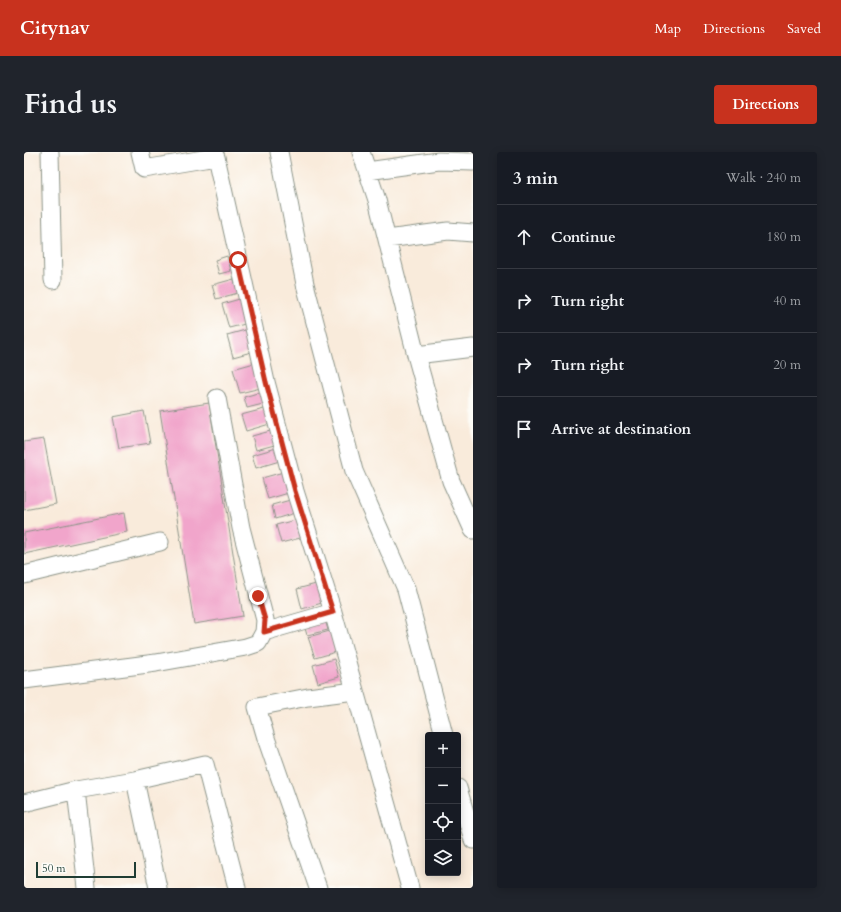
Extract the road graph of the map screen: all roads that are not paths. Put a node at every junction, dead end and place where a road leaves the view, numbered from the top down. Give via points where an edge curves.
1 (50, 152) edge
2 (140, 152) edge
3 (279, 152) edge
4 (361, 152) edge
5 (420, 158) edge
6 (473, 162) edge
7 (367, 171) junction
8 (473, 233) edge
9 (388, 239) junction
10 (53, 280) dead end
11 (473, 348) edge
12 (416, 355) junction
13 (217, 398) dead end
14 (473, 530) edge
15 (160, 542) dead end
16 (24, 575) edge
17 (333, 612) junction
18 (264, 632) junction
19 (24, 680) edge
20 (355, 691) junction
21 (443, 732) edge
22 (135, 780) junction
23 (76, 790) junction
24 (461, 798) edge
25 (24, 803) edge
26 (473, 840) edge
27 (87, 888) edge
28 (158, 888) edge
29 (237, 888) edge
30 (318, 888) edge
31 (410, 888) edge

1 - 10 street
2 - 17 street via 144,168 216,157 266,382 295,491
3 - 21 street via 305,284 354,471 406,589
4 - 7 street
5 - 6 street
5 - 7 street
7 - 9 street
8 - 9 street via 448,231
9 - 12 street
11 - 12 street
12 - 14 street via 451,481
13 - 18 street via 241,528 265,620
15 - 16 street
17 - 18 street
17 - 20 street
18 - 19 street via 258,643 246,647 156,663
20 - 30 street via 257,707
20 - 31 street
22 - 23 street
22 - 28 street
22 - 29 street via 204,764
23 - 25 street
23 - 27 street
24 - 26 street

